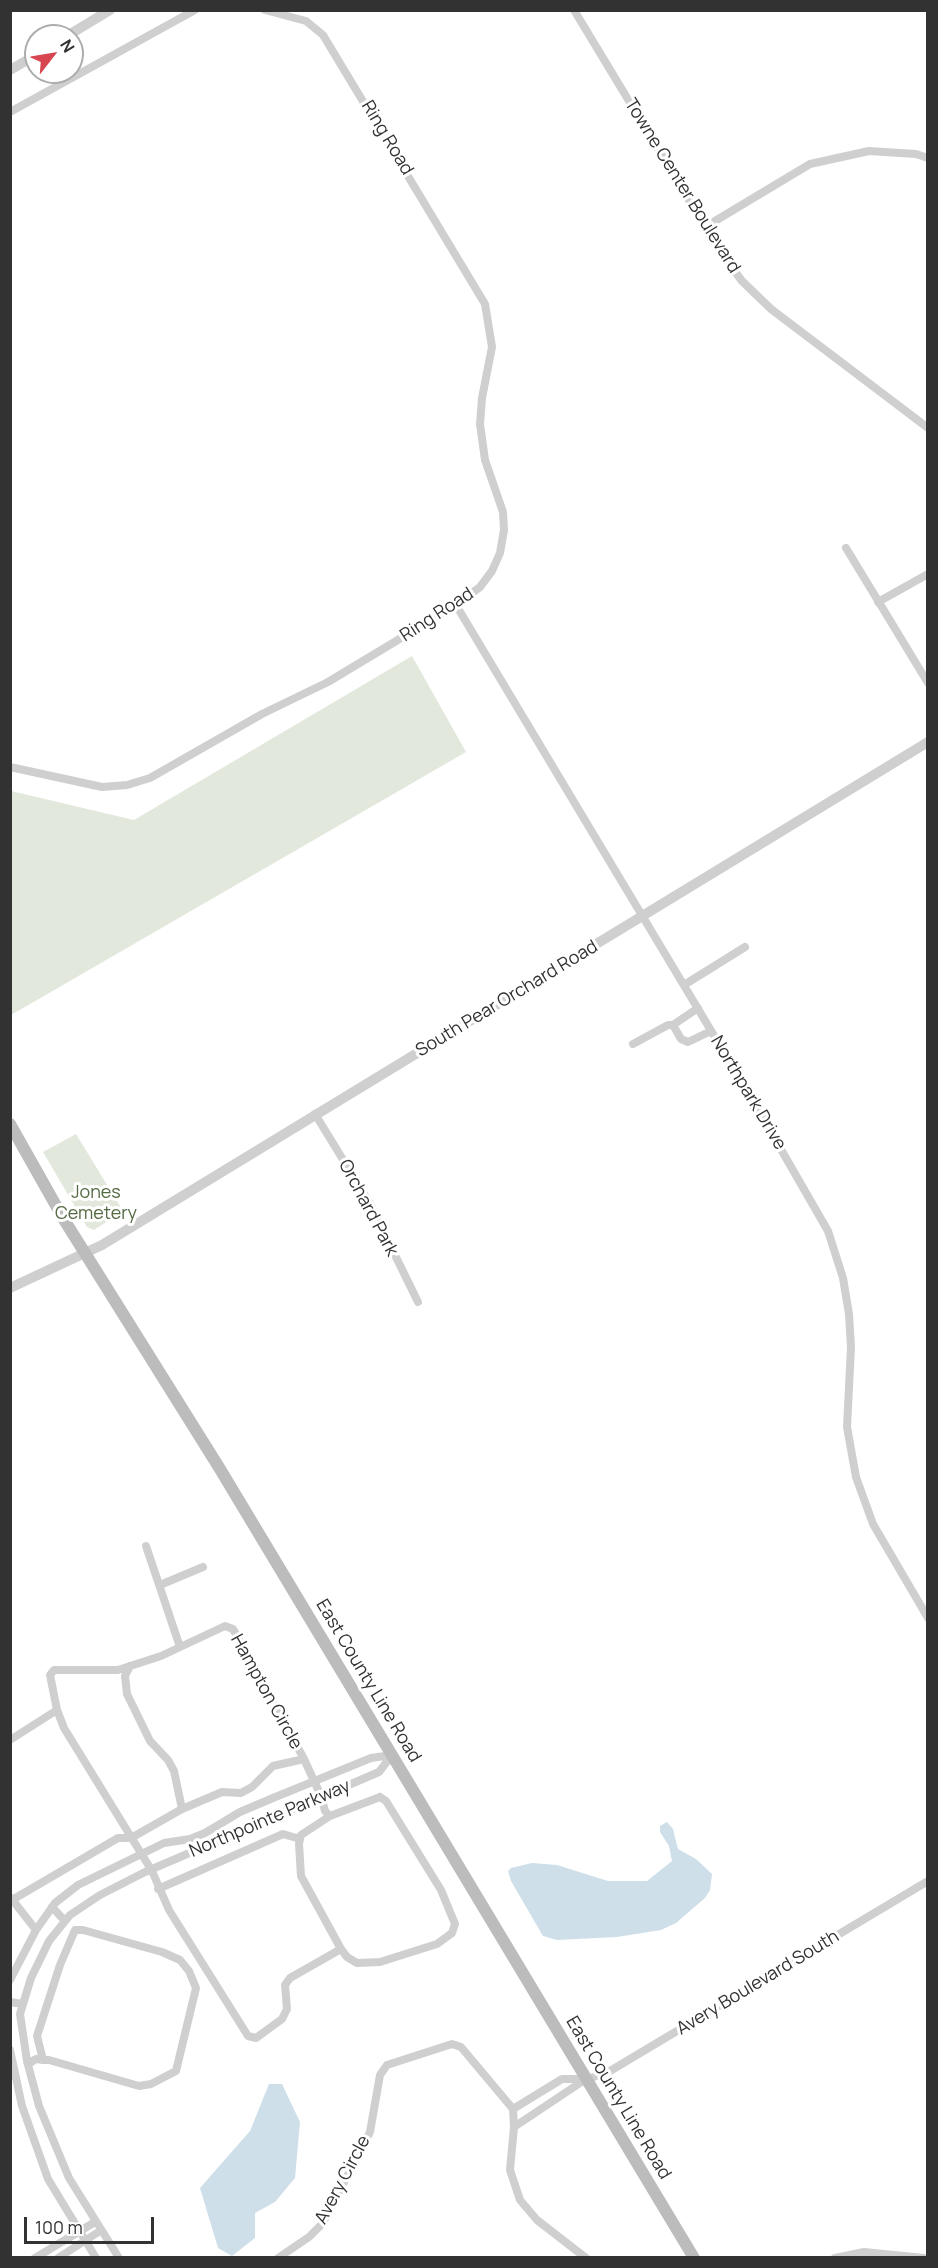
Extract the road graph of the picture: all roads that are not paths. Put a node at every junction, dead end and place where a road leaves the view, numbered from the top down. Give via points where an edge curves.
1 (110, 10) edge
2 (195, 10) edge
3 (265, 10) edge
4 (574, 10) edge
5 (84, 26) edge
6 (24, 62) edge
7 (10, 70) edge
8 (10, 112) edge
9 (927, 158) edge
10 (705, 227) junction
11 (927, 428) edge
12 (846, 548) dead end
13 (927, 574) edge
14 (878, 602) junction
15 (456, 605) junction
16 (927, 683) edge
17 (927, 742) edge
18 (10, 767) edge
19 (643, 916) junction
20 (746, 947) dead end
21 (684, 985) junction
22 (698, 1008) junction
23 (673, 1025) junction
24 (711, 1031) junction
25 (633, 1044) dead end
26 (315, 1114) junction
27 (10, 1124) edge
28 (85, 1253) junction
29 (10, 1287) edge
30 (418, 1302) dead end
31 (146, 1546) dead end
32 (203, 1567) dead end
33 (160, 1585) junction
34 (927, 1618) edge
35 (180, 1647) junction
36 (130, 1666) junction
37 (57, 1710) junction
38 (10, 1740) edge
39 (392, 1755) junction
40 (304, 1759) junction
41 (313, 1782) junction
42 (321, 1796) junction
43 (182, 1809) junction
44 (330, 1816) junction
45 (132, 1838) junction
46 (300, 1839) junction
47 (140, 1853) junction
48 (152, 1871) junction
49 (927, 1881) edge
50 (158, 1889) junction
51 (11, 1899) edge
52 (52, 1907) junction
53 (65, 1921) junction
54 (36, 1930) junction
55 (341, 1949) junction
56 (10, 1980) edge
57 (10, 2002) edge
58 (23, 2004) junction
59 (10, 2050) edge
60 (43, 2060) junction
61 (28, 2064) junction
62 (586, 2079) junction
63 (513, 2109) junction
64 (514, 2127) junction
65 (95, 2222) junction
66 (78, 2230) junction
67 (100, 2231) junction
68 (85, 2241) junction
69 (47, 2254) edge
70 (35, 2258) edge
71 (58, 2258) edge
72 (96, 2258) edge
73 (119, 2258) edge
74 (278, 2258) edge
75 (586, 2258) edge
76 (694, 2258) edge
77 (835, 2258) edge
78 (924, 2258) edge

1 - 5 street
2 - 8 street
3 - 15 street, Ring Road via 306,21 326,38 485,304 492,347 480,424 485,460 501,503 504,530 492,571 475,592
4 - 10 street, Towne Center Boulevard
6 - 7 street
9 - 10 street via 869,151 810,164
10 - 11 street, Towne Center Boulevard via 737,275 771,309
12 - 14 street
13 - 14 street
14 - 16 street
15 - 18 street, Ring Road via 328,682 262,714 150,778 98,787
15 - 19 street, Northpark Drive
17 - 19 street, South Pear Orchard Road
19 - 21 street, Northpark Drive
19 - 26 street, South Pear Orchard Road
20 - 21 street
21 - 22 street, Northpark Drive
22 - 23 street
22 - 24 street, Northpark Drive
23 - 24 street via 681,1039 688,1042
23 - 25 street
24 - 34 street, Northpark Drive via 818,1212 835,1248 849,1314 847,1427 856,1477 873,1524
26 - 28 street, South Pear Orchard Road
26 - 30 street, Orchard Park via 369,1202
27 - 28 main road, East County Line Road
28 - 29 street, South Pear Orchard Road
28 - 39 main road, East County Line Road
31 - 33 street
32 - 33 street
33 - 35 street
35 - 36 street, Hampton Circle
35 - 40 street, Hampton Circle via 225,1626 233,1629
36 - 37 street, Hampton Circle via 118,1670 54,1670 50,1675
36 - 43 street via 125,1676 127,1694 150,1741 174,1771
37 - 38 street
37 - 45 street via 64,1728
39 - 41 street, Northpointe Parkway via 371,1758
39 - 42 street, Northpointe Parkway via 379,1772
39 - 62 main road, East County Line Road
40 - 41 street, Hampton Circle
40 - 43 street via 273,1766 241,1793 222,1792
41 - 42 street, Hampton Circle
41 - 47 street, Northpointe Parkway via 240,1812 197,1836
42 - 44 street, Hampton Circle
42 - 48 street, Northpointe Parkway
43 - 45 street
44 - 46 street
44 - 55 street via 380,1797 386,1801 450,1906 455,1924 452,1933 437,1944 380,1962 357,1963
45 - 47 street
45 - 51 street via 118,1838
46 - 50 street via 283,1834
46 - 55 street via 301,1876
47 - 48 street
47 - 52 street, Northpointe Parkway via 78,1884
48 - 50 street
48 - 53 street, Northpointe Parkway via 89,1901
49 - 62 street, Avery Boulevard South via 605,2074
50 - 55 street via 248,2036 256,2038 282,2019 287,2009 285,1985 290,1978
51 - 54 street
52 - 53 street
52 - 54 street, Northpointe Parkway
53 - 58 street, Northpointe Parkway via 49,1941
54 - 56 street, Northpointe Parkway
57 - 58 street
58 - 61 street, Northpointe Parkway via 21,2033
59 - 66 street via 36,2150
60 - 60 street via 139,2086 176,2071 196,1988 189,1971 180,1960 162,1952 75,1930 37,2036
60 - 61 street via 36,2058
61 - 65 street, Northpointe Parkway via 56,2149
62 - 63 street via 562,2079
62 - 64 street
62 - 76 main road, East County Line Road
63 - 64 street
63 - 74 street, Avery Circle via 461,2047 452,2044 387,2064 380,2075 370,2132 322,2223
64 - 75 street via 510,2170 520,2200 537,2220
65 - 66 street
65 - 67 street, Northpointe Parkway
66 - 68 street
66 - 69 street
67 - 68 street
67 - 73 street, Northpointe Parkway
68 - 71 street
68 - 72 street
69 - 70 street
77 - 78 street via 864,2252

